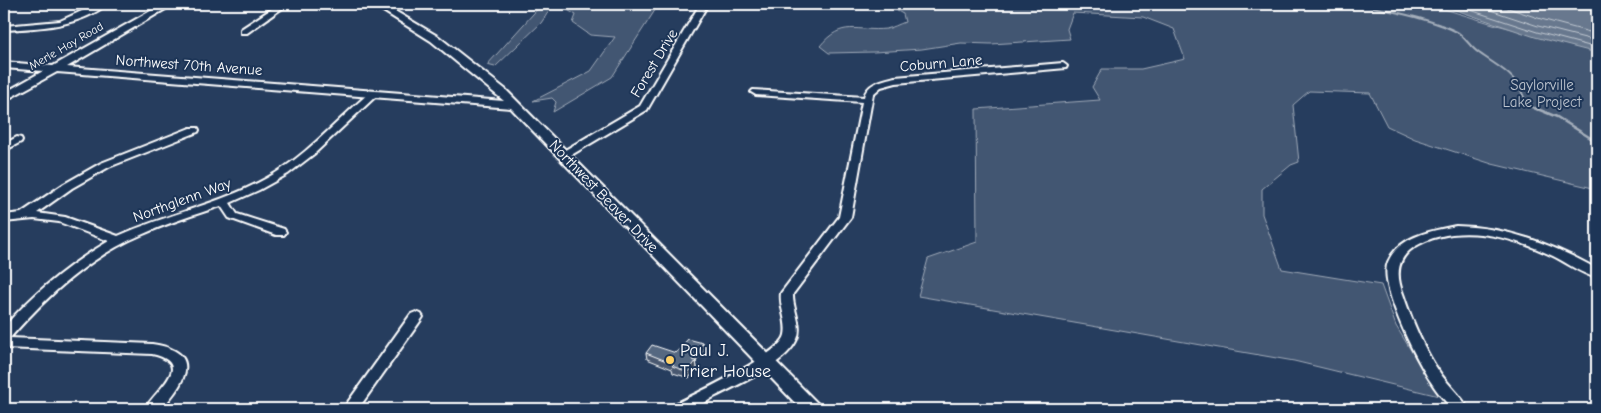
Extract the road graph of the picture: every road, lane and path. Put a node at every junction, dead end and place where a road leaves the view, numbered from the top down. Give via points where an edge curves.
1 (103, 4) edge
2 (169, 4) edge
3 (284, 4) edge
4 (377, 4) edge
5 (704, 4) edge
6 (4, 28) edge
7 (244, 32) dead end
8 (4, 65) edge
9 (1063, 66) dead end
10 (54, 69) junction
11 (4, 72) edge
12 (43, 76) junction
13 (756, 92) dead end
14 (372, 95) junction
15 (4, 98) edge
16 (867, 100) junction
17 (515, 105) junction
18 (194, 130) dead end
19 (17, 140) dead end
20 (4, 148) edge
21 (564, 155) junction
22 (223, 201) junction
23 (25, 216) junction
24 (4, 218) edge
25 (280, 232) dead end
26 (120, 241) junction
27 (1597, 274) edge
28 (416, 317) dead end
29 (4, 336) edge
30 (4, 343) edge
31 (766, 361) junction
32 (152, 409) edge
33 (350, 409) edge
34 (678, 409) edge
35 (812, 409) edge
36 (1461, 409) edge

1 - 6 street via 61,23
2 - 10 main road, Merle Hay Road
3 - 7 street
4 - 17 main road, Northwest Beaver Drive via 435,39
5 - 21 street, Forest Drive via 644,108
8 - 10 main road, Northwest 70th Avenue
9 - 16 street, Coburn Lane via 895,80 872,89
10 - 12 main road, Merle Hay Road
10 - 14 main road, Northwest 70th Avenue
11 - 12 main road, Northwest 70th Avenue
12 - 14 main road, Northwest 70th Avenue
12 - 15 main road, Merle Hay Road
13 - 16 street
14 - 17 main road, Northwest 70th Avenue
14 - 22 street, Northglenn Way via 284,172
16 - 31 street via 845,217 790,286 785,301 792,326 791,338 783,350
17 - 21 main road, Northwest Beaver Drive
18 - 23 street via 105,165
19 - 20 street
21 - 31 main road, Northwest Beaver Drive
22 - 25 street via 233,216
22 - 26 street, Northglenn Way
23 - 24 street
23 - 26 street via 61,219
26 - 29 street, Northglenn Way via 85,261 55,285
27 - 36 street via 1533,243 1485,232 1436,232 1403,249 1393,264 1394,285 1424,362
28 - 33 street
30 - 32 street via 152,349 171,354 177,359 178,374 174,384
31 - 34 street
31 - 35 main road, Northwest Beaver Drive

